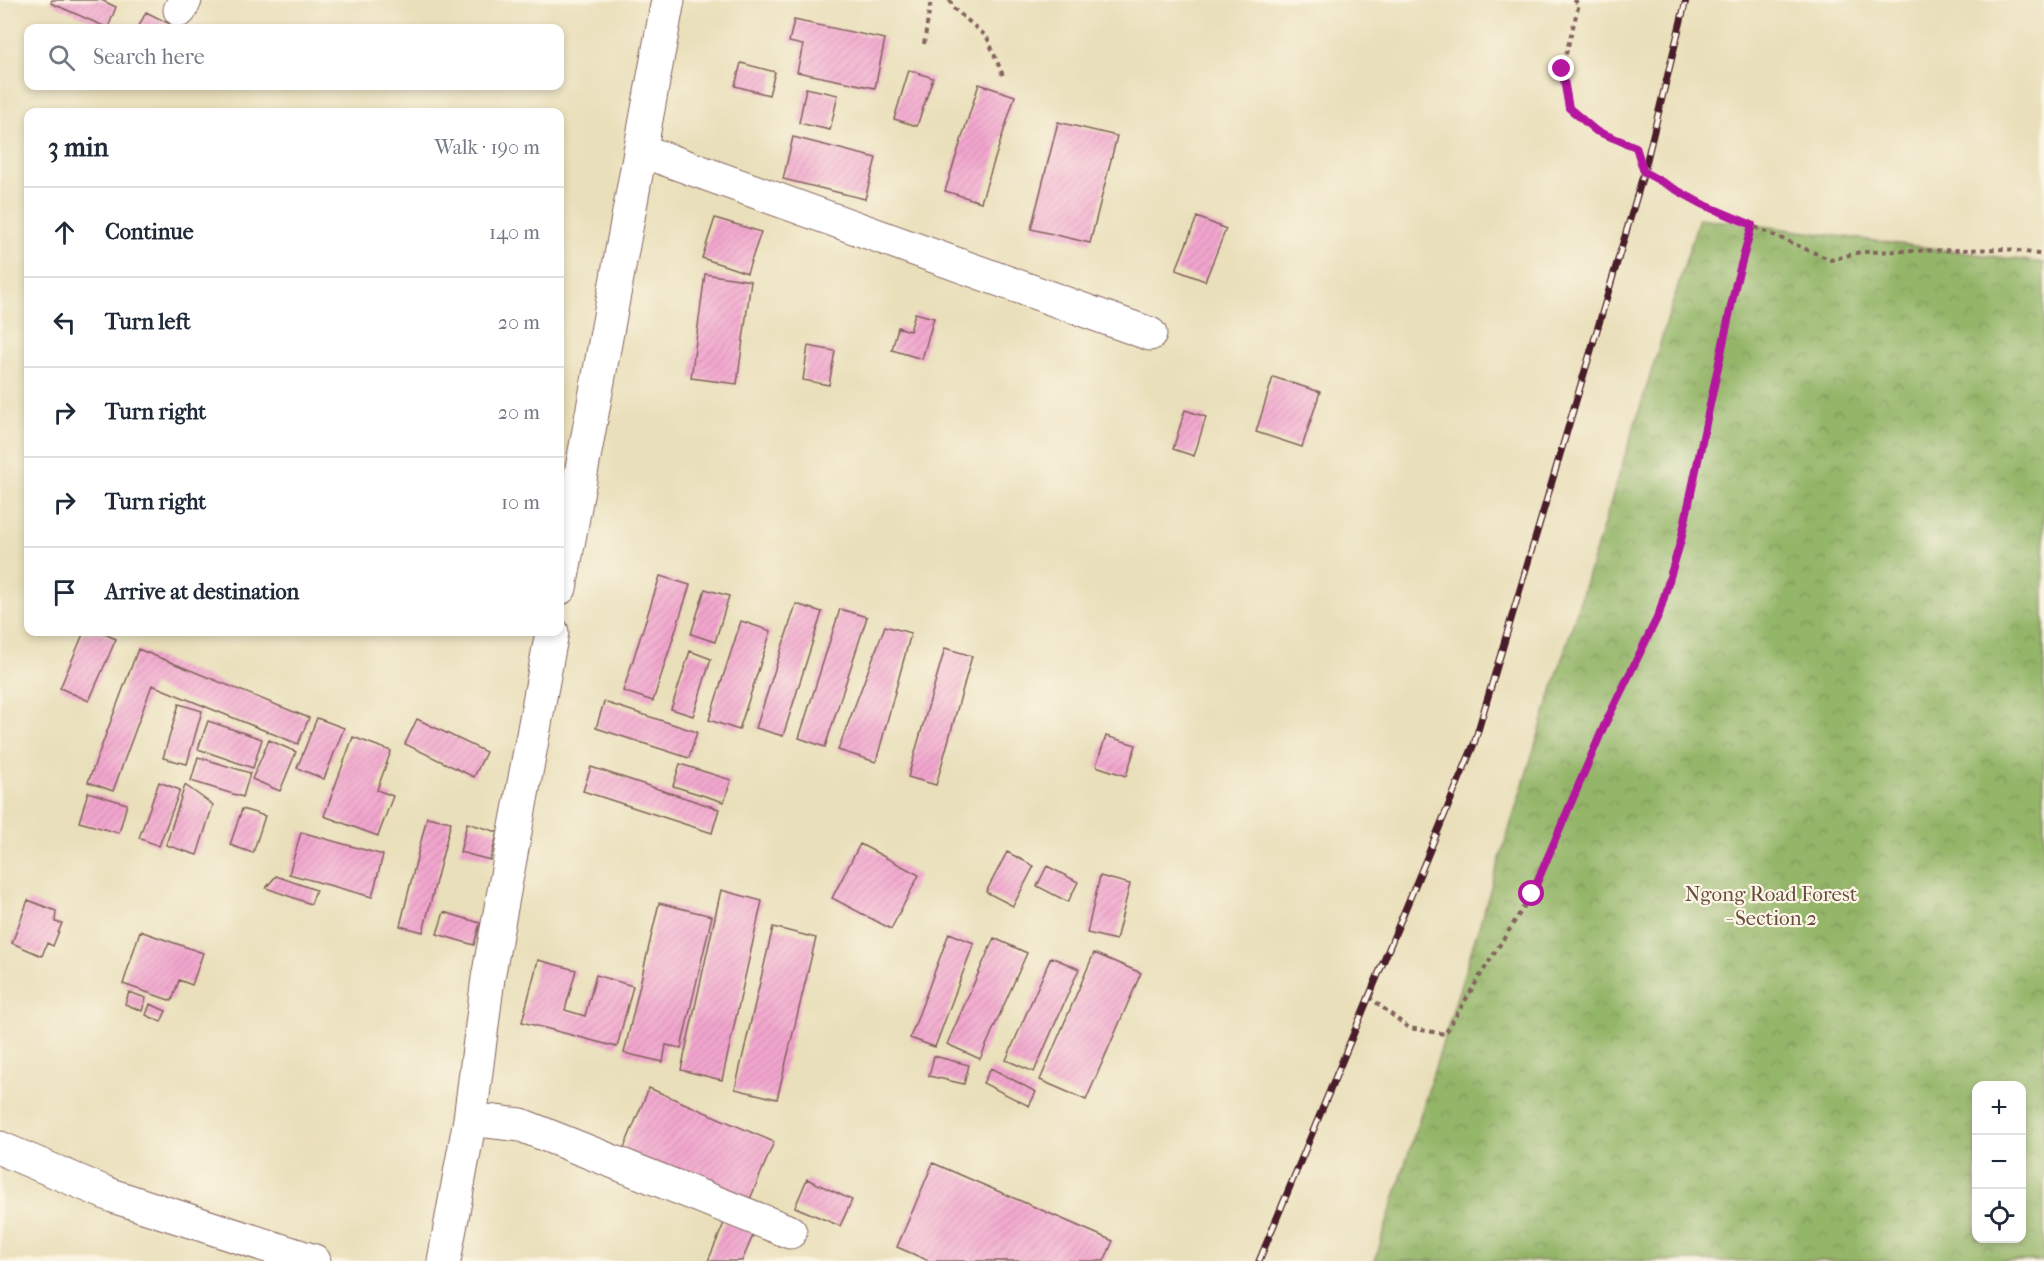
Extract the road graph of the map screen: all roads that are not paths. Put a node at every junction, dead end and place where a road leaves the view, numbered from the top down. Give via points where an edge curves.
1 (668, 0) edge
2 (640, 150) junction
3 (1150, 334) dead end
4 (564, 566) edge
5 (551, 636) edge
6 (470, 1119) junction
7 (0, 1148) edge
8 (790, 1232) dead end
9 (314, 1261) edge
10 (444, 1261) edge

1 - 2 street
2 - 3 street
2 - 4 street
5 - 6 street via 488,978
6 - 8 street via 521,1125
6 - 10 street
7 - 9 street via 113,1196

